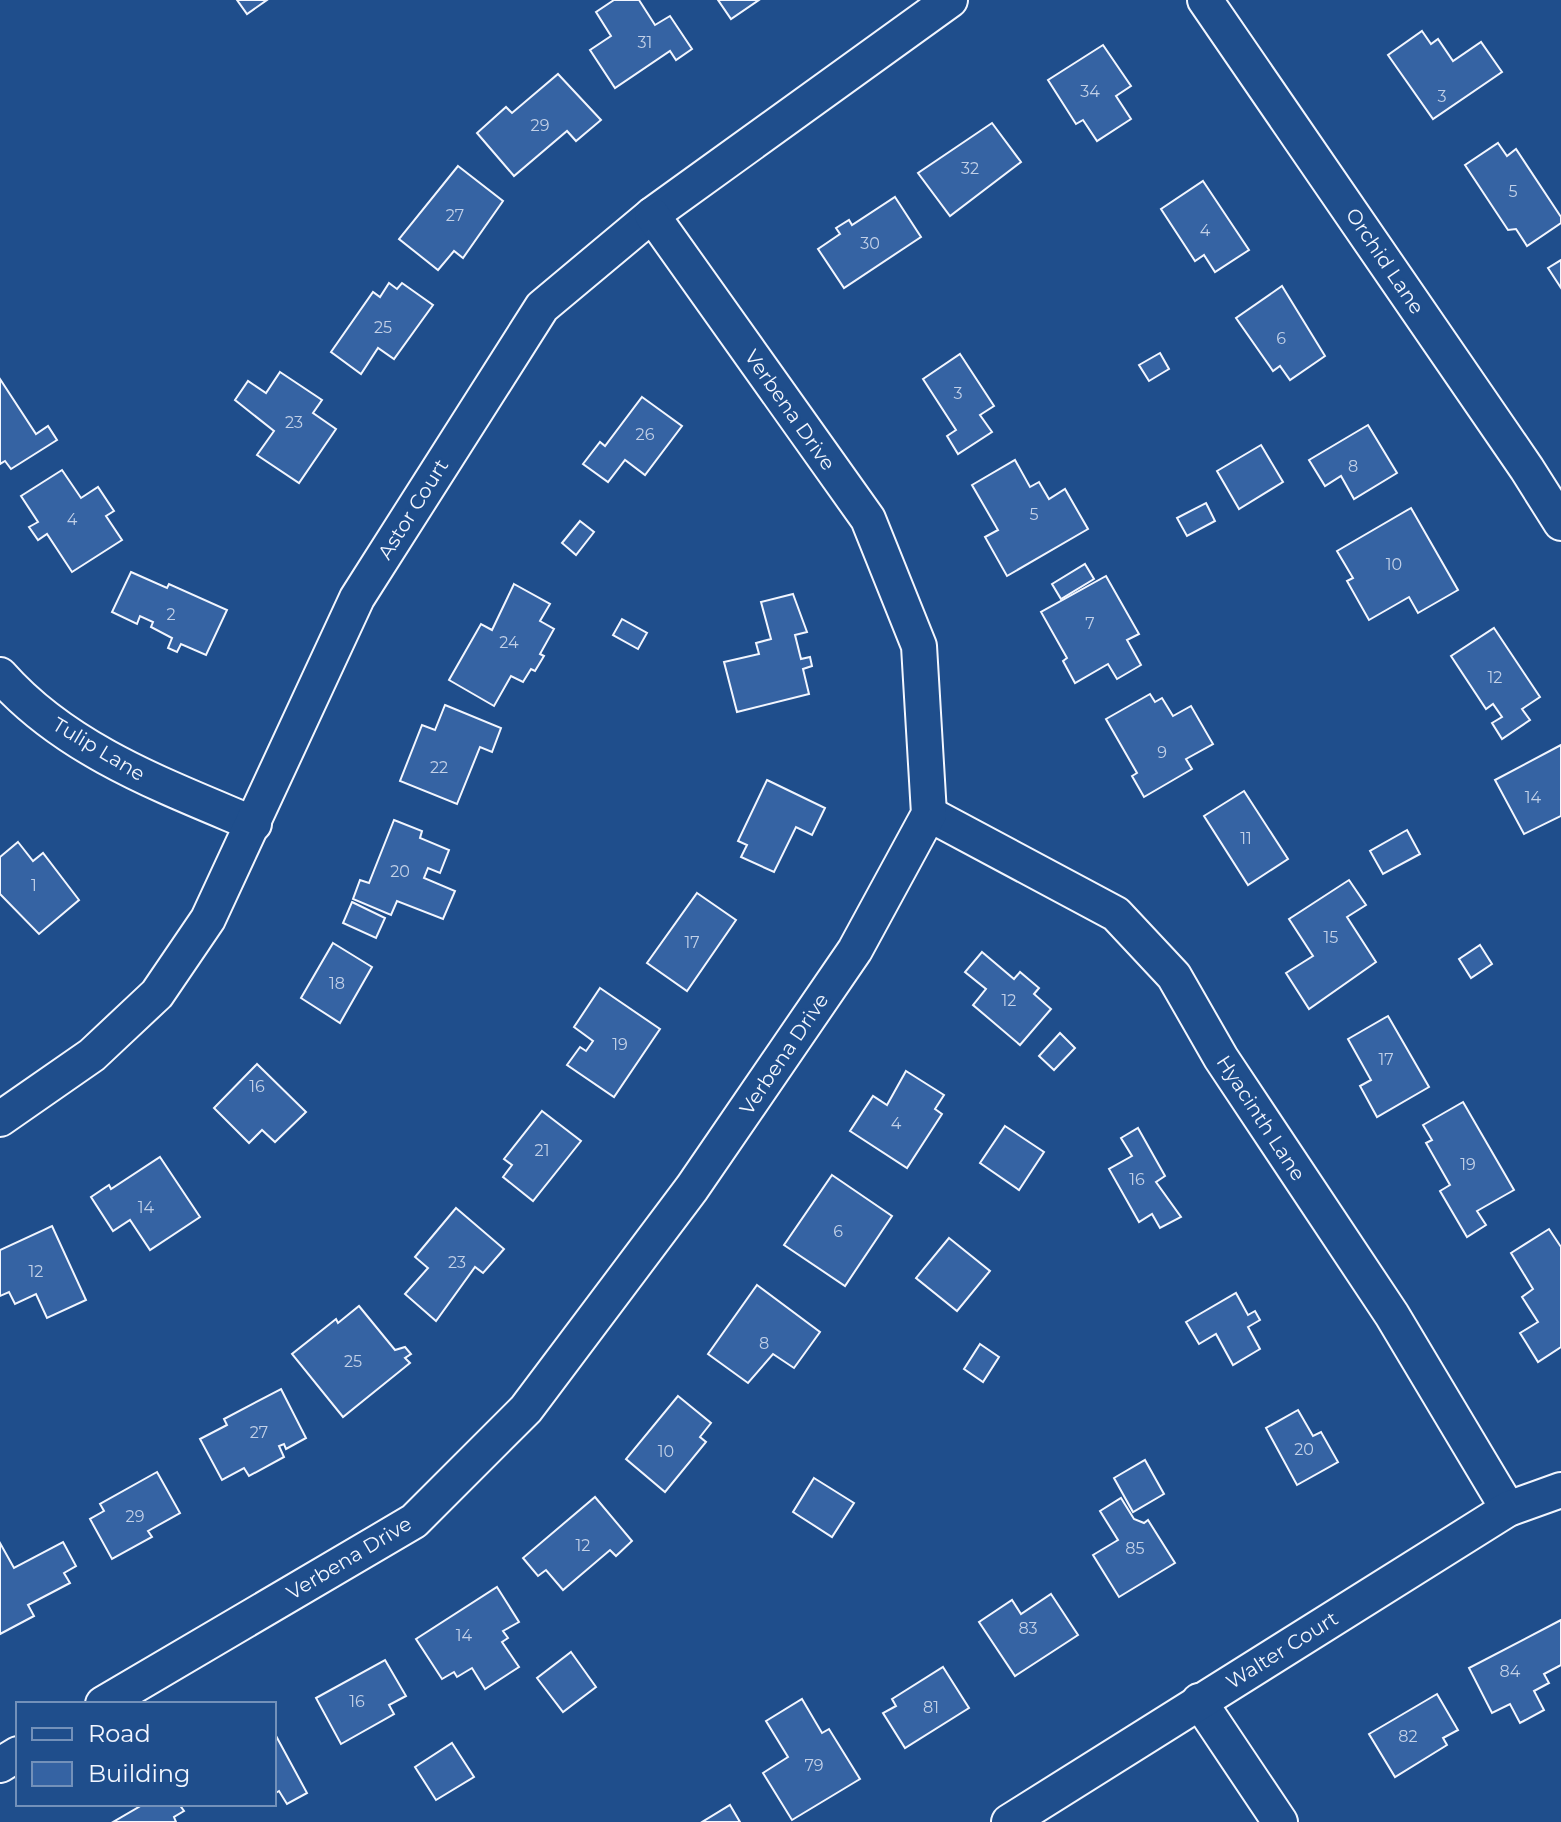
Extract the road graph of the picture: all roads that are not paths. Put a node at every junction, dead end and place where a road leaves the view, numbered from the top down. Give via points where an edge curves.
1 (950, 0) edge
2 (1205, 0) edge
3 (652, 215) junction
4 (1561, 523) edge
5 (0, 675) edge
6 (929, 814) junction
7 (254, 824) junction
8 (0, 1119) edge
9 (1561, 1490) edge
10 (1508, 1509) junction
11 (1199, 1701) junction
12 (106, 1702) edge
13 (1009, 1822) edge
14 (1280, 1822) edge

1 - 3 street, Astor Court
2 - 4 street, Orchid Lane
3 - 6 street, Verbena Drive via 868,519 919,646
3 - 7 street, Astor Court via 542,307 357,598
5 - 7 street, Tulip Lane via 27,705 129,771
6 - 10 street, Hyacinth Lane via 1116,914 1174,976 1221,1058 1392,1315
6 - 12 street, Verbena Drive via 855,950 692,1188 526,1409 414,1521
7 - 8 street, Astor Court via 208,919 157,994 92,1055
9 - 10 street, Walter Court
10 - 11 street, Walter Court
11 - 13 street, Walter Court
11 - 14 street

